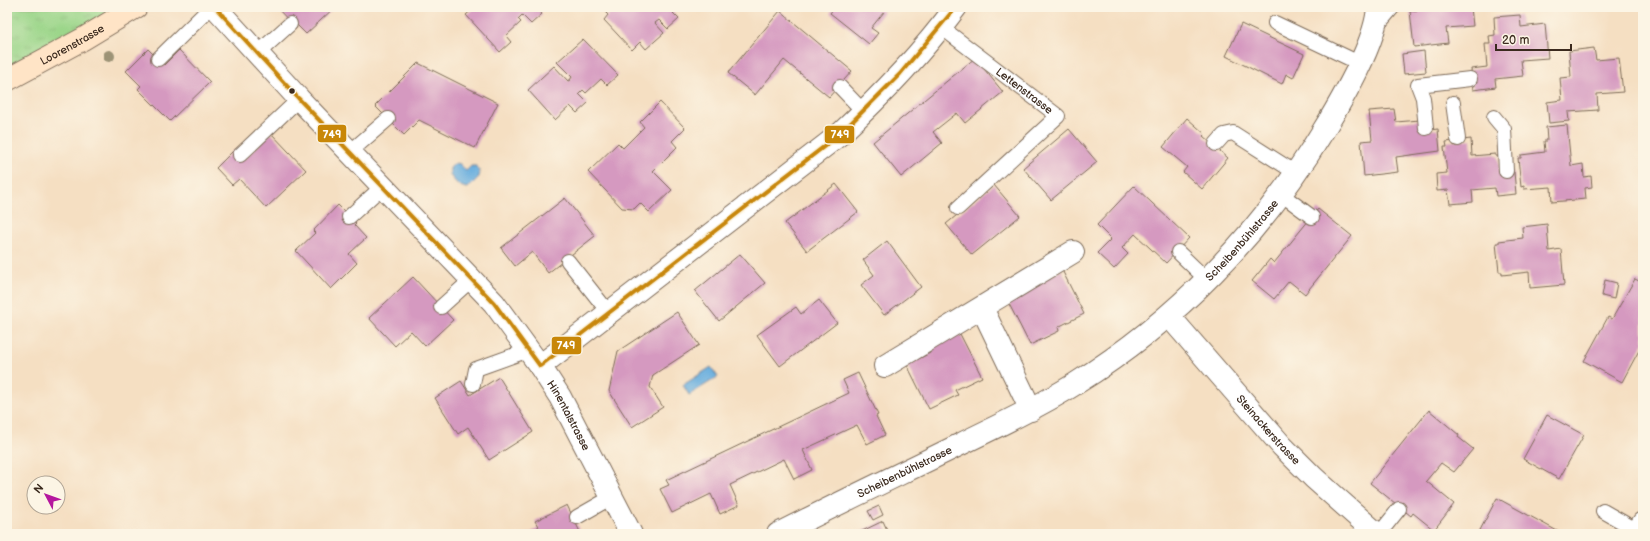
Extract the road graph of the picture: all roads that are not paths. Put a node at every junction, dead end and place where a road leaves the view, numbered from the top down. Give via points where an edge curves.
1 (136, 7) edge
2 (211, 7) edge
3 (214, 7) edge
4 (956, 7) edge
5 (1378, 7) edge
6 (1393, 7) edge
7 (1275, 23) dead end
8 (290, 24) dead end
9 (941, 27) junction
10 (1374, 28) junction
11 (257, 54) junction
12 (158, 59) dead end
13 (1359, 63) junction
14 (1470, 79) dead end
15 (7, 80) edge
16 (840, 87) dead end
17 (299, 99) junction
18 (1453, 103) dead end
19 (864, 112) junction
20 (1494, 117) dead end
21 (388, 120) dead end
22 (1426, 128) dead end
23 (1458, 139) dead end
24 (1216, 144) dead end
25 (350, 152) junction
26 (240, 155) dead end
27 (1506, 171) dead end
28 (1296, 173) junction
29 (383, 186) junction
30 (1281, 194) junction
31 (958, 208) dead end
32 (349, 216) dead end
33 (1312, 217) dead end
34 (1073, 252) dead end
35 (1178, 252) dead end
36 (568, 261) dead end
37 (472, 278) junction
38 (1207, 280) junction
39 (441, 307) dead end
40 (982, 308) junction
41 (609, 313) junction
42 (1169, 316) junction
43 (534, 358) junction
44 (885, 366) dead end
45 (473, 384) dead end
46 (1031, 410) junction
47 (612, 497) junction
48 (1400, 508) dead end
49 (1603, 511) dead end
50 (577, 517) dead end
51 (1639, 529) edge
52 (631, 534) edge
53 (778, 534) edge
54 (1378, 534) edge

1 - 15 street, Loorenstrasse
2 - 12 lane
3 - 11 street, Hinentalstrasse
4 - 9 street
5 - 10 street, Scheibenbühlstrasse
6 - 10 lane
7 - 13 lane
8 - 11 lane
9 - 19 street
9 - 31 lane, Lettenstrasse via 1058,116
10 - 13 street, Scheibenbühlstrasse
11 - 17 street, Hinentalstrasse
13 - 28 street, Scheibenbühlstrasse via 1329,121
14 - 22 lane via 1418,85 1423,98
16 - 19 lane
17 - 25 street, Hinentalstrasse
17 - 26 lane
18 - 23 lane
19 - 41 street via 814,154
20 - 27 lane via 1504,129
21 - 25 lane
24 - 28 lane via 1224,135 1233,133
25 - 29 street, Hinentalstrasse
28 - 30 street, Scheibenbühlstrasse
29 - 32 lane
29 - 37 street, Hinentalstrasse
30 - 33 lane
30 - 38 street, Scheibenbühlstrasse
34 - 40 street
35 - 38 lane
36 - 41 lane
37 - 39 lane
37 - 43 street, Hinentalstrasse
38 - 42 street, Scheibenbühlstrasse
40 - 44 street
40 - 46 street
41 - 43 street
42 - 46 street, Scheibenbühlstrasse via 1098,370
42 - 54 street, Steinackerstrasse via 1282,446
43 - 45 lane via 476,369
43 - 47 street, Hinentalstrasse via 575,425
46 - 53 street, Scheibenbühlstrasse
47 - 50 lane
47 - 52 street, Hinentalstrasse
48 - 54 lane
49 - 51 lane

